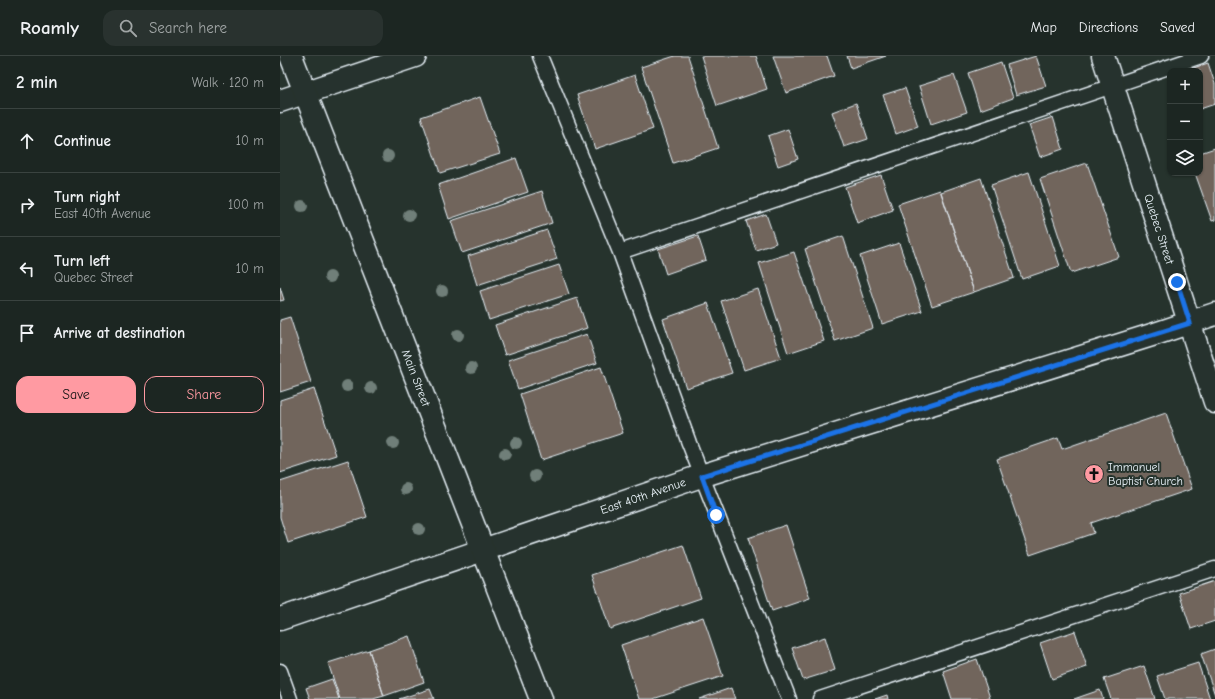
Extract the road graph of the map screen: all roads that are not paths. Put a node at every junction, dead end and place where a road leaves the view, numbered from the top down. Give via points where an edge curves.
1 (291, 56) edge
2 (415, 56) edge
3 (540, 56) edge
4 (1103, 56) edge
5 (1201, 56) edge
6 (1112, 85) junction
7 (305, 92) junction
8 (280, 101) edge
9 (620, 252) junction
10 (1215, 314) edge
11 (1190, 323) junction
12 (1215, 402) edge
13 (702, 476) junction
14 (483, 550) junction
15 (1215, 568) edge
16 (280, 619) edge
17 (280, 671) edge
18 (290, 699) edge
19 (541, 699) edge
20 (789, 699) edge
21 (820, 699) edge

1 - 7 street, Main Street
2 - 7 street
3 - 9 lane
4 - 6 street, Quebec Street
5 - 6 lane
6 - 9 lane
6 - 11 street, Quebec Street
7 - 8 street
7 - 14 street, Main Street
9 - 13 lane
10 - 11 street, East 40th Avenue
11 - 12 street, Quebec Street
11 - 13 street, East 40th Avenue
13 - 14 street, East 40th Avenue
13 - 20 lane
14 - 16 street, East 40th Avenue
14 - 19 street, Main Street
15 - 21 lane
17 - 18 lane

